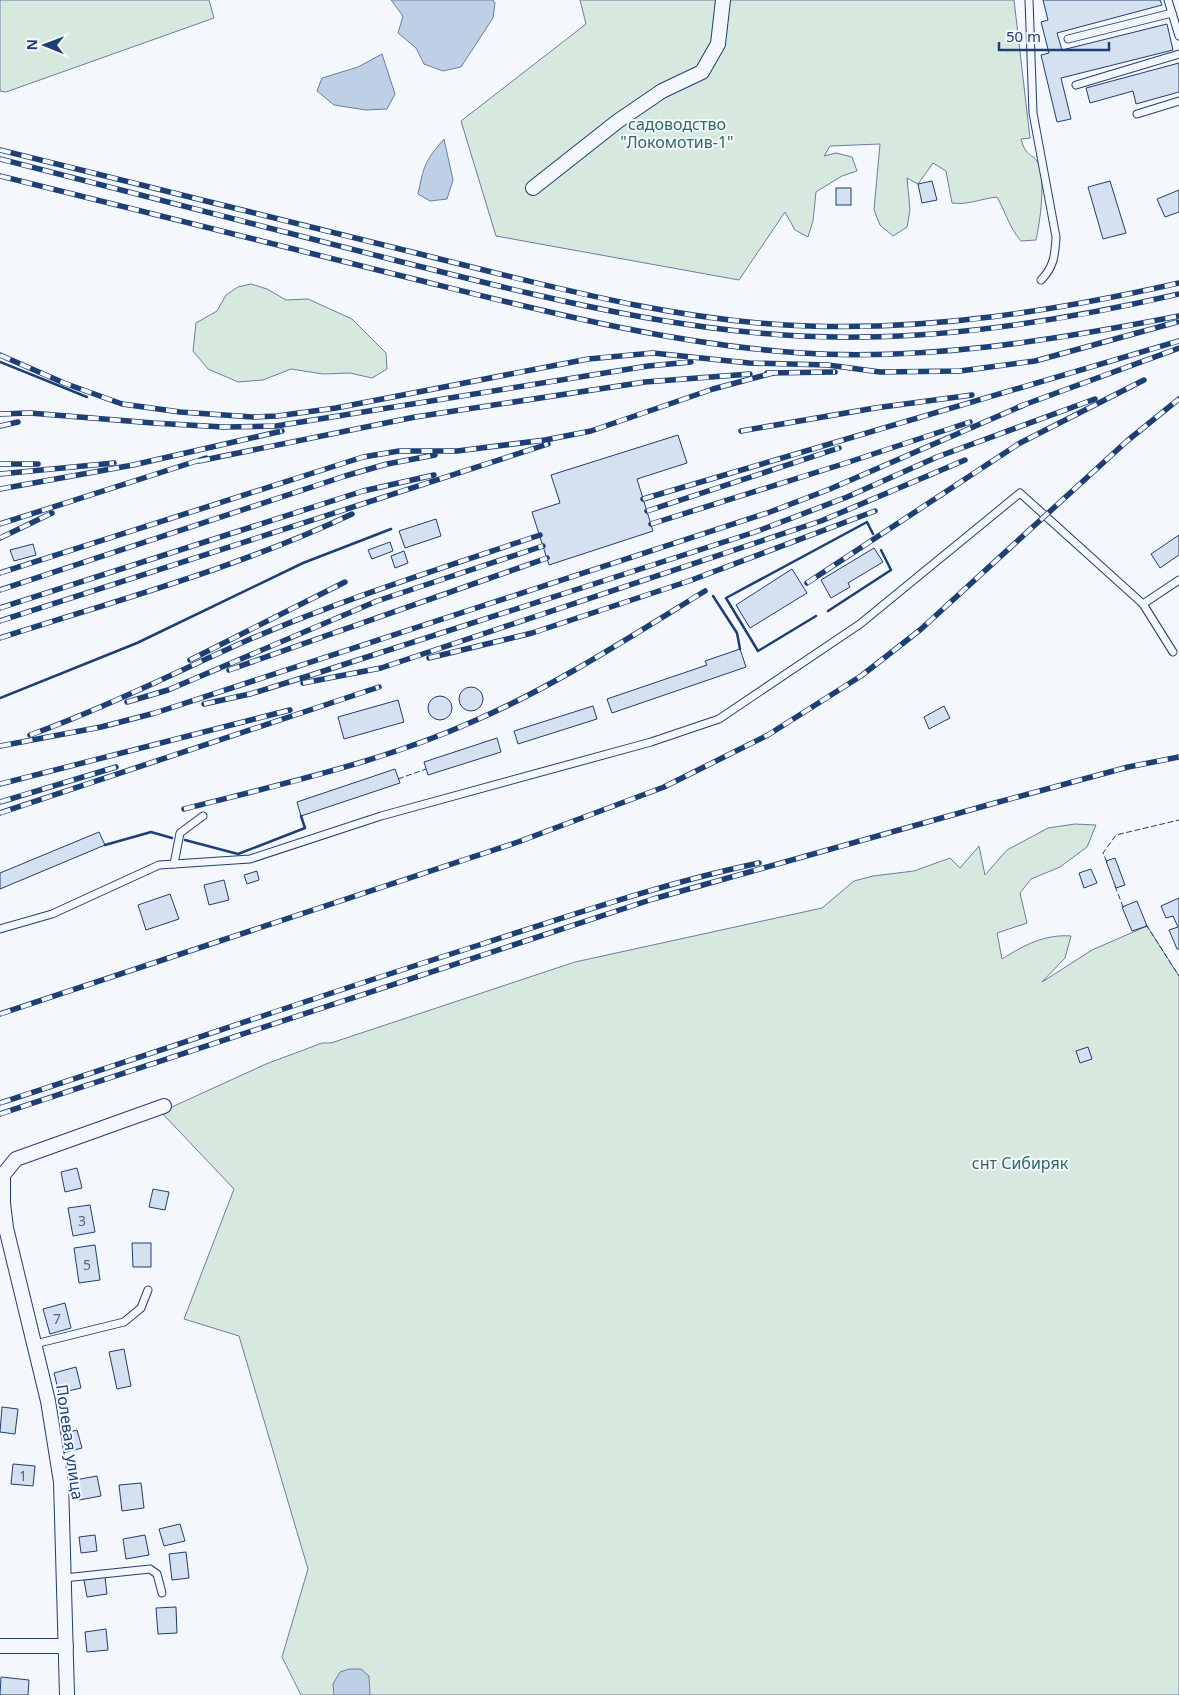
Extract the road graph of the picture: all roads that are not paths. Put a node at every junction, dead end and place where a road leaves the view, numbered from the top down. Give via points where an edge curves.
1 (723, 0) edge
2 (1029, 0) edge
3 (1168, 0) edge
4 (1172, 13) junction
5 (1179, 36) edge
6 (1068, 38) dead end
7 (1179, 54) edge
8 (1076, 85) dead end
9 (1179, 101) edge
10 (1137, 114) dead end
11 (534, 188) dead end
12 (1041, 280) dead end
13 (1179, 580) edge
14 (1143, 604) junction
15 (1173, 652) dead end
16 (202, 816) dead end
17 (174, 864) junction
18 (0, 929) edge
19 (164, 1106) dead end
20 (1, 1204) edge
21 (148, 1290) dead end
22 (35, 1344) junction
23 (64, 1578) junction
24 (162, 1593) dead end
25 (0, 1646) edge
26 (66, 1646) junction
27 (67, 1695) edge

1 - 11 street via 718,44 702,72 662,91 618,121
2 - 12 lane via 1033,113 1056,237 1055,258 1050,271
3 - 4 lane
4 - 5 lane
4 - 6 lane
7 - 8 lane
9 - 10 lane
13 - 14 lane
14 - 15 lane
14 - 17 lane via 1020,493 860,624 719,719 651,742 381,816 250,859
16 - 17 lane via 180,833
17 - 18 lane via 160,865 52,914
19 - 20 street, Полевая улица via 16,1159 3,1175
20 - 22 street, Полевая улица
21 - 22 lane via 141,1308 124,1322
22 - 23 street, Полевая улица via 61,1482
23 - 24 lane via 150,1569 157,1574
23 - 26 street, Полевая улица
25 - 26 street
26 - 27 street, Полевая улица

